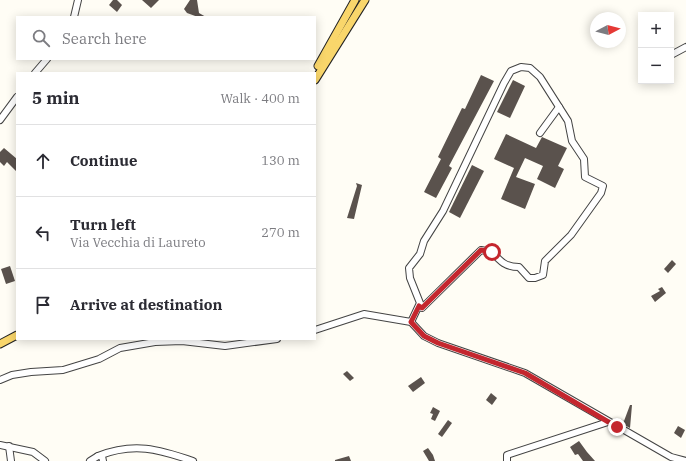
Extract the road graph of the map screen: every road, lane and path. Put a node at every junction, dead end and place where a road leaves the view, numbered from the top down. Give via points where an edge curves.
1 (78, 0) edge
2 (355, 0) edge
3 (364, 0) edge
4 (74, 16) edge
5 (686, 47) edge
6 (674, 53) edge
7 (46, 60) edge
8 (36, 72) edge
9 (315, 72) edge
10 (316, 78) edge
11 (16, 97) edge
12 (559, 107) junction
13 (0, 120) edge
14 (540, 133) dead end
15 (419, 306) junction
16 (411, 322) junction
17 (316, 330) edge
18 (16, 336) edge
19 (270, 340) edge
20 (0, 344) edge
21 (0, 380) edge
22 (608, 422) junction
23 (0, 445) edge
24 (9, 446) junction
25 (98, 456) junction
26 (668, 458) edge
27 (11, 461) edge
28 (45, 461) edge
29 (90, 461) edge
30 (103, 461) edge
31 (193, 461) edge
32 (507, 461) edge
33 (686, 461) edge

1 - 4 street
2 - 9 main road
3 - 10 main road
5 - 6 street
7 - 8 street
11 - 13 street
12 - 14 street
12 - 15 street via 540,77 530,68 521,67 511,71 443,211 424,241 420,254 409,268
12 - 15 street via 568,121 572,141 584,159 585,176 603,186 601,193 571,235 545,261 543,275 529,278 519,267 509,267 492,252 481,250 422,308
15 - 16 street
16 - 17 street via 364,314
16 - 22 street via 424,336 525,373
18 - 20 main road
19 - 21 street via 225,346 182,341 155,342 120,348 99,359 63,370 12,375
22 - 26 street
22 - 32 street via 507,455
23 - 24 street
24 - 27 street
24 - 28 street via 33,452
25 - 29 street
25 - 30 street via 102,456
25 - 31 street via 113,450 144,447
26 - 33 street

